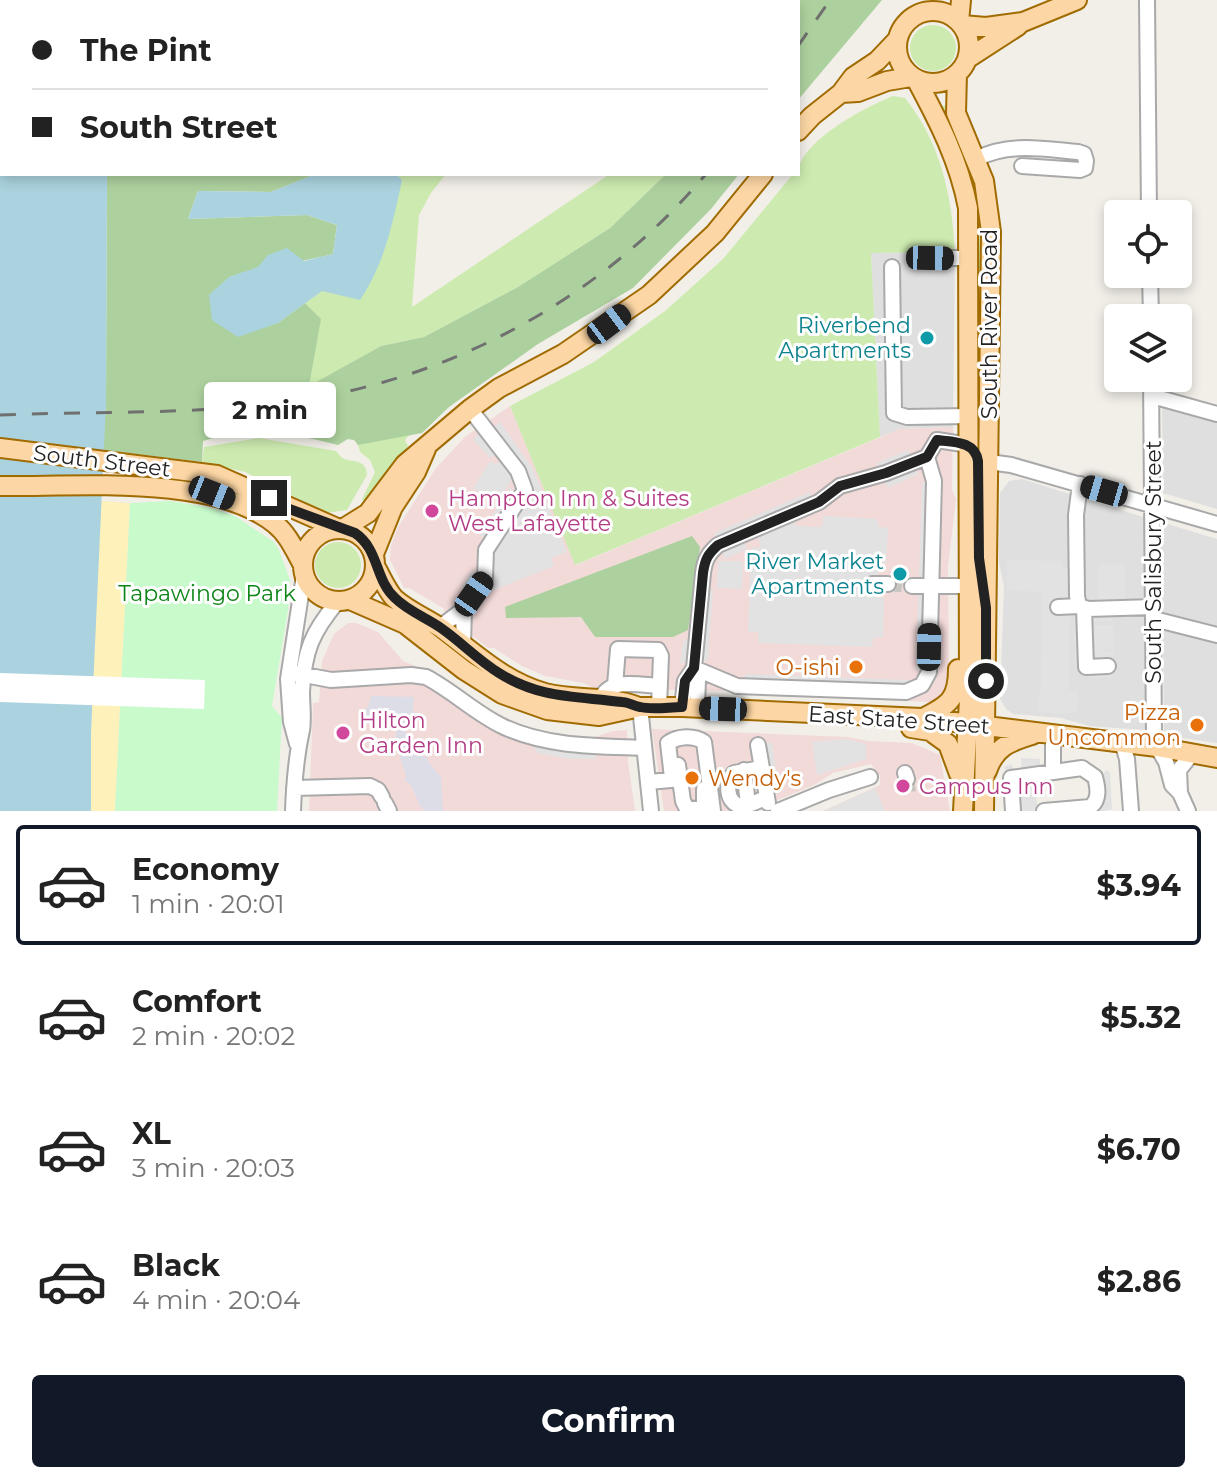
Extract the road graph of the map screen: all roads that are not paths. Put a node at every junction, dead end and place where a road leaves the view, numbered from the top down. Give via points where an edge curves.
1 (961, 0) edge
2 (1077, 0) edge
3 (1147, 0) edge
4 (929, 6) edge
5 (1023, 22) junction
6 (960, 23) junction
7 (897, 40) junction
8 (962, 66) junction
9 (914, 79) junction
10 (841, 93) junction
11 (800, 129) edge
12 (976, 159) junction
13 (1022, 166) dead end
14 (761, 176) edge
15 (1149, 200) edge
16 (930, 258) dead end
17 (969, 258) junction
18 (892, 267) dead end
19 (1152, 392) edge
20 (1152, 396) junction
21 (470, 409) junction
22 (1217, 414) edge
23 (969, 416) junction
24 (969, 445) junction
25 (427, 447) junction
26 (0, 448) edge
27 (927, 457) junction
28 (995, 462) junction
29 (214, 484) junction
30 (1080, 484) junction
31 (0, 486) edge
32 (1153, 506) junction
33 (1217, 524) edge
34 (341, 528) junction
35 (375, 560) junction
36 (303, 570) junction
37 (912, 586) tunnel mouth
38 (968, 586) junction
39 (931, 587) junction
40 (344, 600) junction
41 (1058, 607) dead end
42 (1082, 607) junction
43 (464, 609) junction
44 (977, 610) junction
45 (1154, 613) junction
46 (440, 627) junction
47 (1217, 635) edge
48 (463, 646) junction
49 (1108, 666) dead end
50 (694, 668) junction
51 (296, 674) junction
52 (615, 685) junction
53 (659, 686) junction
54 (600, 700) junction
55 (650, 707) junction
56 (690, 708) junction
57 (847, 714) junction
58 (922, 718) junction
59 (976, 724) junction
60 (1046, 733) junction
61 (1111, 736) junction
62 (698, 737) junction
63 (675, 738) junction
64 (758, 745) dead end
65 (1157, 747) junction
66 (644, 748) junction
67 (1192, 754) junction
68 (1217, 758) edge
69 (761, 768) junction
70 (1053, 772) junction
71 (870, 777) dead end
72 (984, 778) junction
73 (964, 784) junction
74 (648, 787) junction
75 (294, 788) junction
76 (1180, 793) junction
77 (385, 804) edge
78 (768, 804) edge
79 (293, 811) edge
80 (651, 811) edge
81 (678, 811) edge
82 (713, 811) edge
83 (778, 811) edge
84 (963, 811) edge
85 (984, 811) edge
86 (1013, 811) edge
87 (1044, 811) edge
88 (1131, 811) edge
89 (1188, 811) edge

1 - 6 main road
2 - 5 main road
3 - 15 street
4 - 6 main road
4 - 7 main road via 907,22
5 - 6 main road via 986,27
5 - 8 main road
6 - 8 main road via 968,46
7 - 9 main road via 900,60
7 - 10 main road
8 - 9 main road via 937,83
8 - 12 main road, South River Road via 956,113
9 - 10 main road
9 - 17 main road, South River Road via 943,130 963,182
10 - 11 main road
12 - 13 street via 1017,147 1078,152 1086,161 1080,170
12 - 28 main road, South River Road via 991,232
14 - 21 main road via 715,233 649,295
16 - 17 street
17 - 23 main road, South River Road
18 - 23 street via 894,413
19 - 20 street, South Salisbury Street
20 - 22 street
20 - 32 street, South Salisbury Street
21 - 25 main road
21 - 43 street via 518,471 525,490 486,550 485,578
23 - 24 main road, South River Road
24 - 27 street via 937,440
24 - 38 main road, South River Road
24 - 44 main road via 978,455
25 - 34 main road via 405,464 368,513
25 - 35 main road via 393,507
26 - 29 main road, South Street
27 - 39 street via 934,481
27 - 50 street via 840,486 819,502 710,552 703,573
28 - 30 street
28 - 44 main road, South River Road
29 - 31 main road
29 - 34 main road, South Street via 254,490
29 - 36 main road via 276,524
30 - 32 street
30 - 42 street via 1077,596
32 - 33 street
32 - 45 street, South Salisbury Street
34 - 35 main road via 363,538
34 - 36 main road via 315,537 303,553
35 - 40 main road via 368,587
35 - 46 main road, East State Street via 392,595
36 - 40 main road via 317,594
36 - 51 street
37 - 39 street
38 - 39 street
38 - 44 main road, South River Road
39 - 50 street via 929,672 912,691 737,686
40 - 51 street via 315,630
40 - 55 main road, East State Street via 405,624 480,681 521,702 583,716
41 - 42 street
42 - 45 street
42 - 49 street via 1086,667
43 - 46 street
43 - 48 street
44 - 58 main road via 958,640 958,687 950,701
44 - 59 main road, South River Road
45 - 47 street
45 - 65 street, South Salisbury Street
46 - 48 main road, East State Street
48 - 54 main road, East State Street via 517,683
50 - 56 street via 685,681
51 - 66 street via 345,680 426,677 503,726 531,737 570,745
51 - 75 street via 291,722 297,744
52 - 53 street
52 - 53 street via 621,648 660,651
52 - 54 street
53 - 55 street
54 - 55 main road, East State Street
55 - 56 main road, East State Street
55 - 66 street
56 - 57 main road, East State Street
57 - 58 main road, East State Street
57 - 73 main road via 872,725 917,728 940,736
58 - 59 main road, East State Street
59 - 60 main road, East State Street
59 - 72 main road
59 - 73 main road
60 - 61 main road, East State Street
60 - 70 street
60 - 72 main road via 1001,746
61 - 65 main road, East State Street
61 - 88 street via 1127,759
62 - 63 street
62 - 63 street via 705,798 698,810 683,801
62 - 82 street via 704,742
63 - 74 street via 668,743 671,780
64 - 69 street
65 - 67 main road, East State Street
65 - 76 street
66 - 74 street
67 - 68 main road, East State Street
67 - 76 street via 1179,770
69 - 78 street
69 - 78 street via 744,770 748,804
70 - 86 street via 1011,778
70 - 87 street via 1091,772 1098,796 1090,807
71 - 83 street
72 - 85 main road
73 - 84 main road
74 - 80 street
74 - 81 street via 673,791
75 - 77 street via 370,786
75 - 79 street
76 - 89 street

